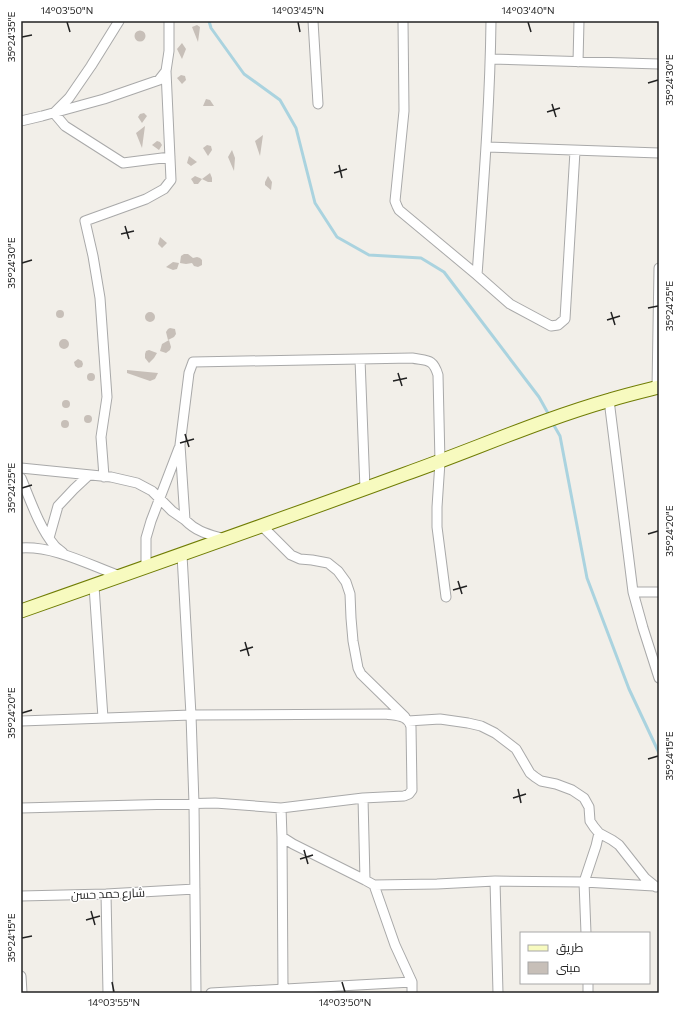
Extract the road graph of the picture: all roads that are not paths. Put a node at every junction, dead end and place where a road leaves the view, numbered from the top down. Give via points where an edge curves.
1 (119, 21) edge
2 (169, 21) edge
3 (313, 21) edge
4 (403, 21) edge
5 (491, 21) edge
6 (579, 21) edge
7 (491, 59) junction
8 (578, 62) junction
9 (659, 64) edge
10 (166, 72) junction
11 (318, 104) dead end
12 (54, 113) junction
13 (21, 121) edge
14 (486, 147) junction
15 (575, 151) junction
16 (659, 153) edge
17 (170, 157) junction
18 (659, 268) edge
19 (477, 275) junction
20 (360, 359) junction
21 (658, 387) edge
22 (609, 400) junction
23 (180, 445) junction
24 (440, 462) junction
25 (21, 468) edge
26 (89, 475) junction
27 (104, 476) junction
28 (21, 478) edge
29 (365, 489) junction
30 (159, 499) junction
31 (185, 520) junction
32 (262, 526) junction
33 (49, 538) junction
34 (224, 540) junction
35 (21, 548) edge
36 (182, 555) junction
37 (67, 556) junction
38 (146, 567) junction
39 (120, 576) junction
40 (94, 586) junction
41 (633, 592) junction
42 (659, 592) edge
43 (446, 597) dead end
44 (21, 611) edge
45 (658, 674) edge
46 (191, 716) junction
47 (103, 718) junction
48 (407, 719) junction
49 (21, 721) edge
50 (363, 798) junction
51 (194, 804) junction
52 (21, 808) edge
53 (281, 808) junction
54 (599, 833) junction
55 (282, 837) junction
56 (365, 880) junction
57 (495, 882) junction
58 (584, 882) junction
59 (374, 885) junction
60 (657, 888) edge
61 (194, 889) junction
62 (106, 894) junction
63 (21, 896) edge
64 (586, 932) edge
65 (21, 976) edge
66 (412, 982) junction
67 (283, 990) junction
68 (22, 991) edge
69 (108, 993) edge
70 (196, 993) edge
71 (211, 993) edge
72 (412, 993) edge
73 (498, 993) edge

1 - 12 street via 69,98
2 - 10 street
3 - 11 street
4 - 19 street via 404,111 396,206
5 - 7 street
6 - 8 street
7 - 8 street
7 - 14 street
8 - 9 street
10 - 12 street via 159,80 146,85
10 - 17 street
12 - 13 street
12 - 17 street via 65,126 123,163
14 - 15 street
14 - 19 street
15 - 16 street
15 - 19 street via 565,319 558,325 551,326 510,304
17 - 27 street via 171,180 164,189 146,199 85,221 100,298 107,397 101,437
18 - 21 street
20 - 23 street via 192,362 188,373
20 - 24 street via 412,358 429,361 435,366 438,375
20 - 29 street
21 - 22 street
22 - 24 street
22 - 41 street
23 - 30 street
23 - 31 street
24 - 29 street
24 - 43 street via 437,527
25 - 26 street
26 - 27 street
26 - 33 street via 58,506
27 - 30 street via 137,483 152,491
28 - 33 street
29 - 32 street
30 - 31 street
30 - 38 street via 146,538
31 - 34 street via 201,532
32 - 34 street
32 - 48 street via 290,555 328,564 338,571 346,582 350,594 353,641 358,668
33 - 37 street via 54,546
34 - 36 street
35 - 37 street via 45,550
36 - 38 street
36 - 46 street
37 - 39 street
38 - 39 street
39 - 40 street
40 - 44 street
40 - 47 street
41 - 42 street
41 - 45 street
46 - 47 street
46 - 48 street via 386,714
46 - 51 street
47 - 49 street
48 - 50 street via 411,727 412,790 404,796
48 - 54 street via 468,723 494,733 516,749 535,777 572,790 584,798 589,807 590,821
50 - 53 street
50 - 56 street
51 - 52 street
51 - 53 street
51 - 61 street
53 - 55 street
54 - 58 street
54 - 60 street via 619,845 645,878
55 - 56 street
55 - 67 street
56 - 59 street
57 - 58 street
57 - 59 street
57 - 73 street
58 - 60 street
58 - 64 street
59 - 66 street via 394,945
61 - 62 street, شارع حمد حسن
61 - 70 street
62 - 63 street, شارع حمد حسن
62 - 69 street
65 - 68 street
66 - 67 street
66 - 72 street
67 - 71 street

